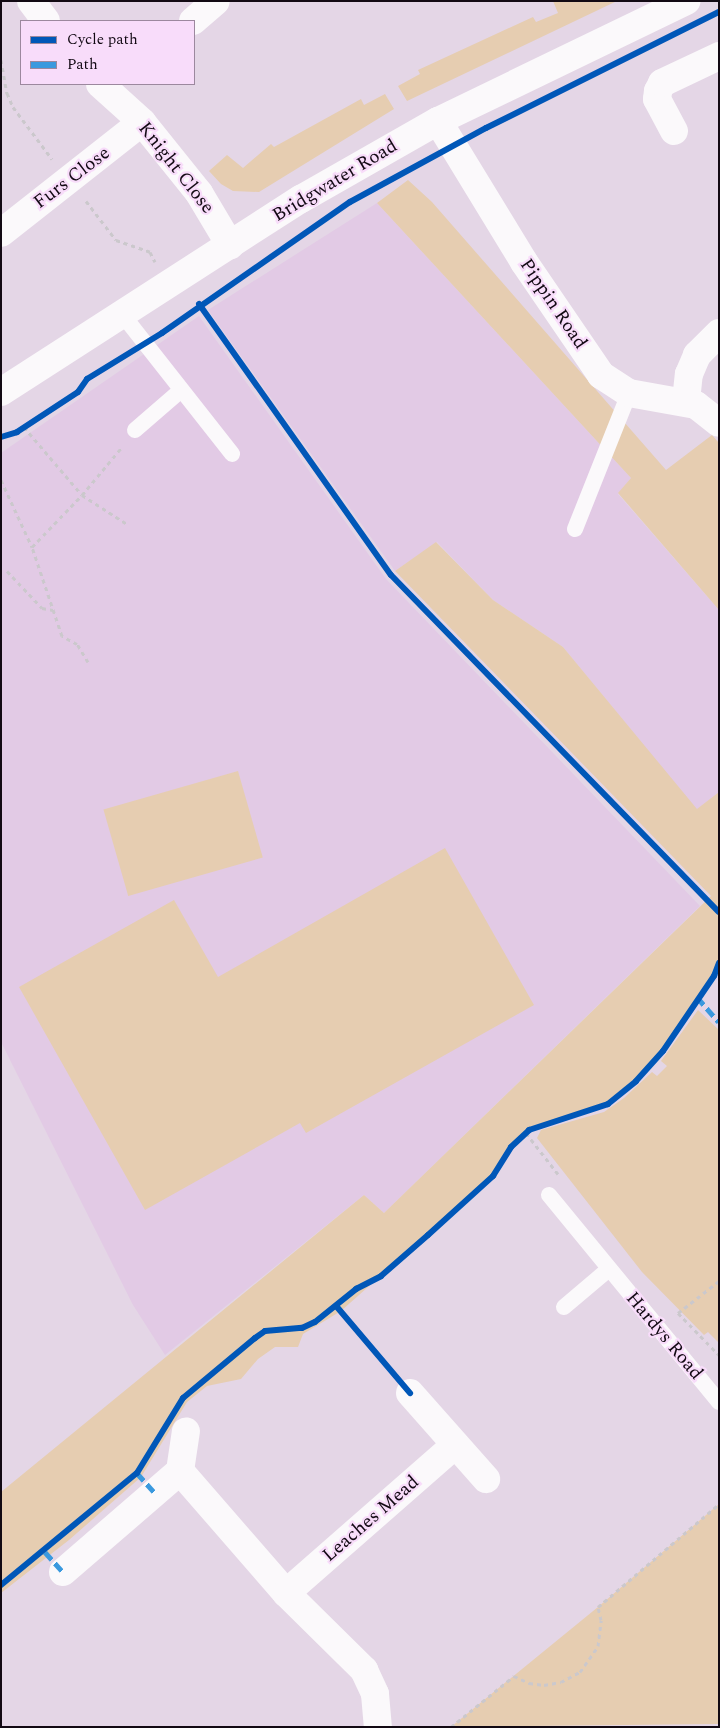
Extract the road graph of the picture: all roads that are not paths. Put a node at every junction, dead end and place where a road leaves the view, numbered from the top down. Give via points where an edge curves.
1 (31, 1) edge
2 (216, 1) edge
3 (686, 1) edge
4 (45, 20) edge
5 (194, 20) edge
6 (719, 56) edge
7 (114, 88) edge
8 (438, 121) junction
9 (142, 122) junction
10 (674, 131) dead end
11 (1, 233) edge
12 (230, 245) junction
13 (122, 314) junction
14 (719, 333) edge
15 (180, 391) junction
16 (1, 392) edge
17 (629, 393) junction
18 (686, 401) junction
19 (719, 423) edge
20 (136, 430) road end
21 (232, 454) dead end
22 (575, 529) dead end
23 (549, 1195) dead end
24 (609, 1269) junction
25 (564, 1307) dead end
26 (410, 1393) dead end
27 (719, 1402) edge
28 (186, 1431) dead end
29 (455, 1445) junction
30 (180, 1471) junction
31 (486, 1479) dead end
32 (63, 1572) dead end
33 (286, 1593) junction
34 (378, 1727) edge

1 - 4 street
2 - 5 street
3 - 8 street, Bridgwater Road
6 - 10 street via 662,83 657,99
7 - 9 street, Knight Close
8 - 12 street, Bridgwater Road
8 - 17 street, Pippin Road via 524,262 601,375
9 - 11 street, Furs Close
9 - 12 street, Knight Close via 199,193
12 - 13 street, Bridgwater Road
13 - 15 lane
13 - 16 street, Bridgwater Road
14 - 18 street via 694,360
15 - 20 lane
15 - 21 lane
17 - 18 street, Pippin Road
17 - 22 lane
18 - 19 street, Pippin Road via 709,413
23 - 24 lane, Hardys Road
24 - 25 lane
24 - 27 lane, Hardys Road
26 - 29 street
28 - 30 street
29 - 31 street
29 - 33 street, Leaches Mead
30 - 32 street
30 - 33 street
33 - 34 street via 364,1670 375,1694

